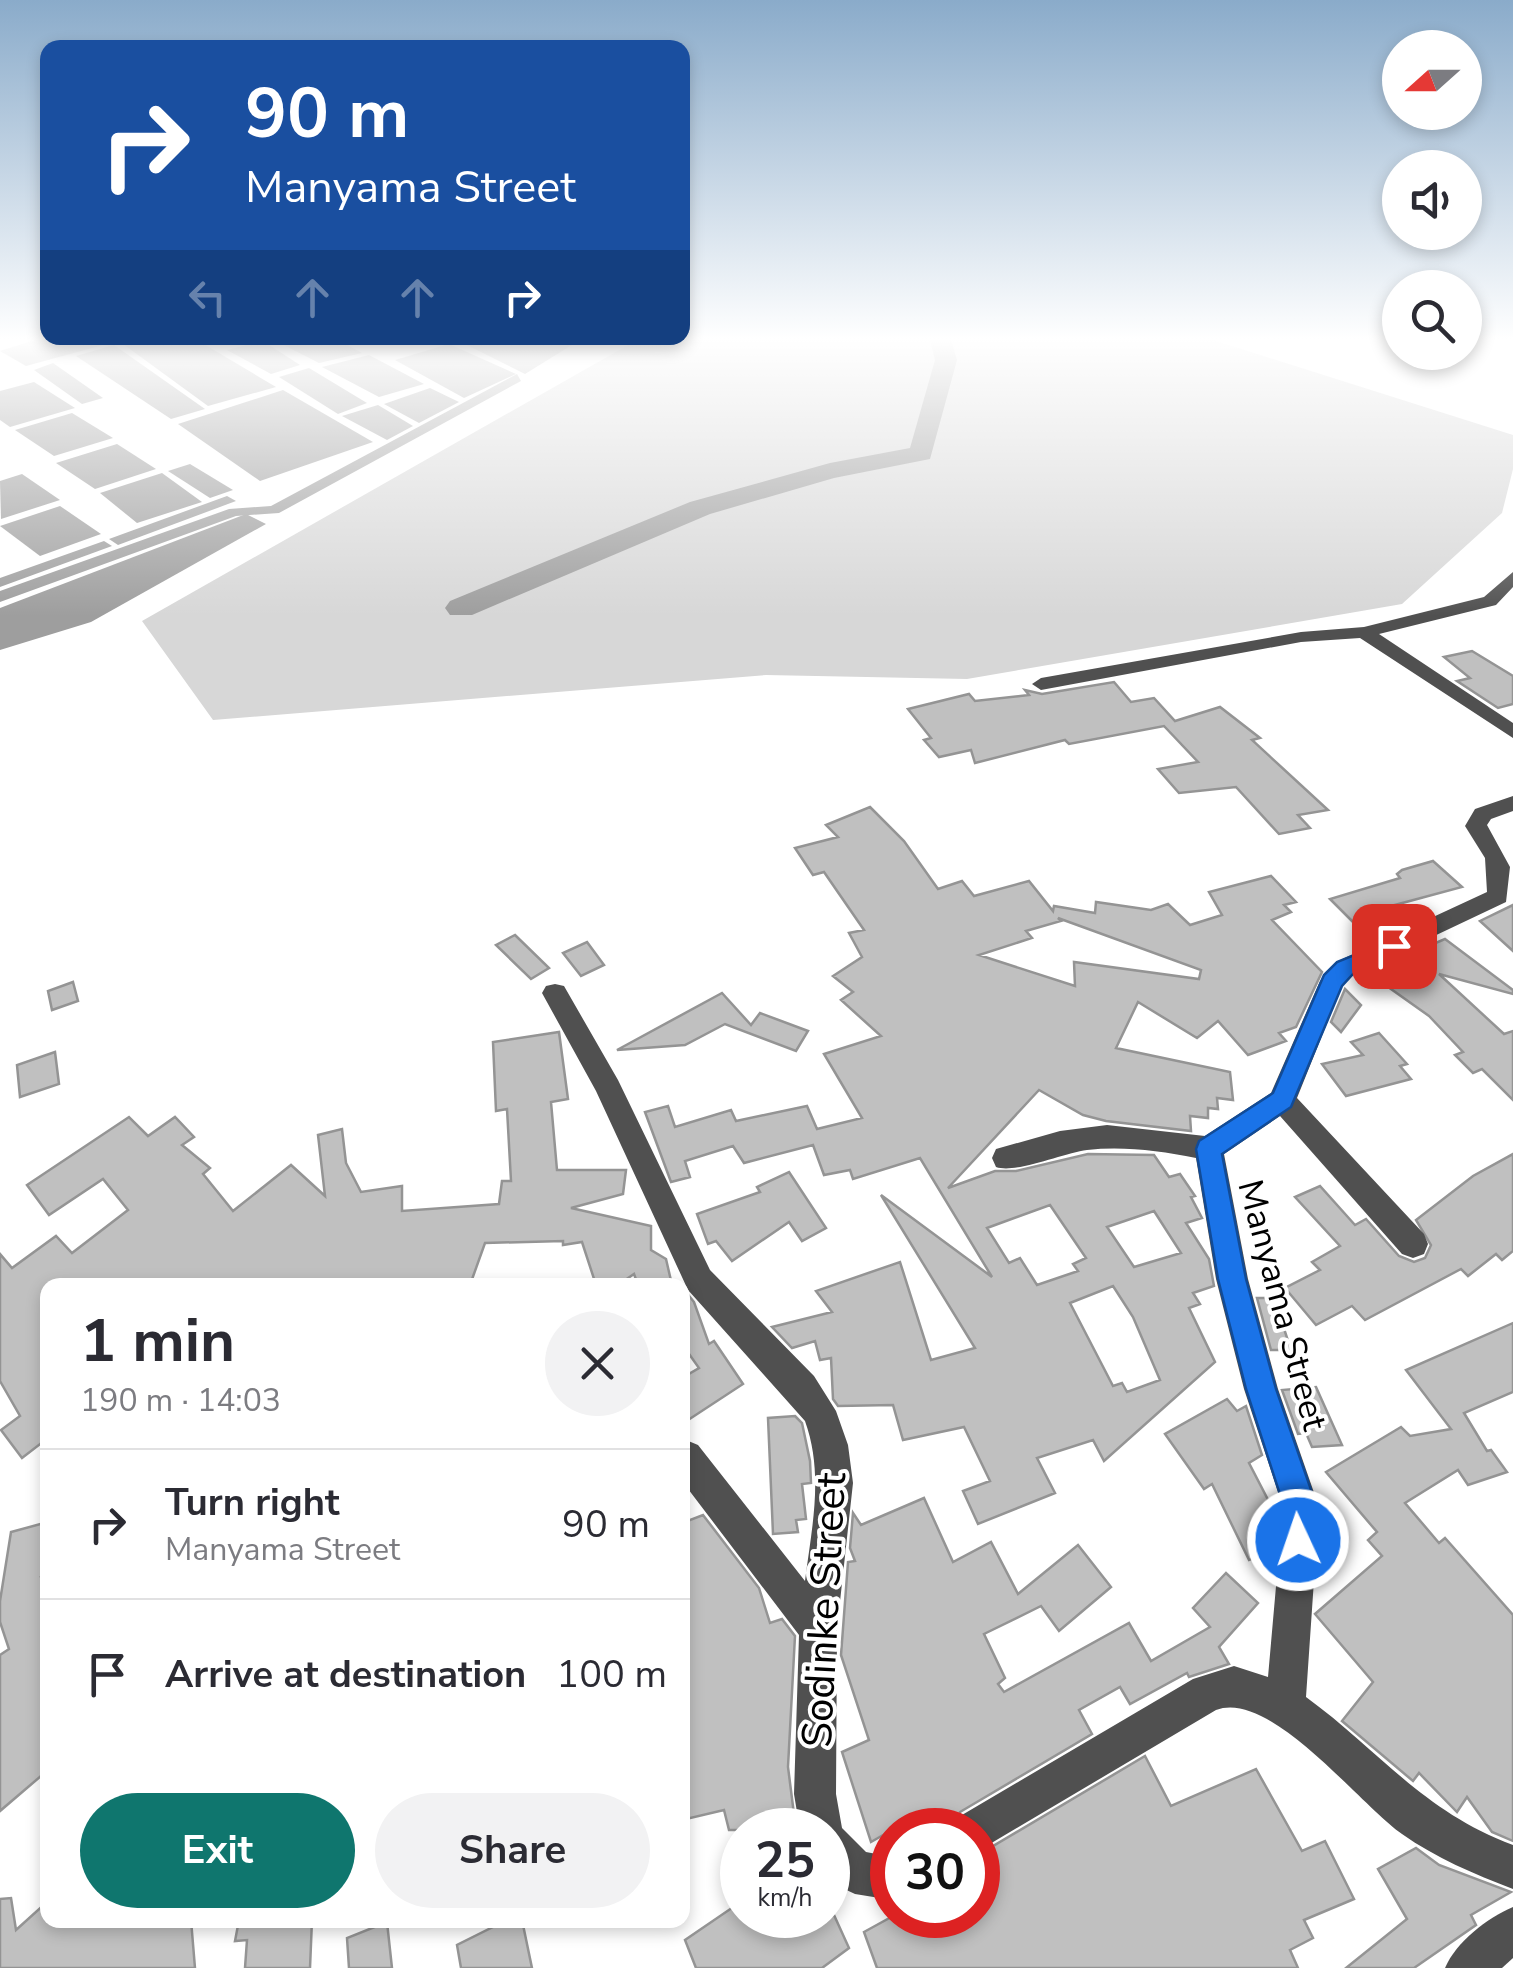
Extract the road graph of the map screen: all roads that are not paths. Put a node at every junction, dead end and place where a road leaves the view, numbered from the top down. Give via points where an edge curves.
1 (1513, 577) edge
2 (1364, 632) junction
3 (1041, 684) dead end
4 (1513, 732) edge
5 (1513, 804) edge
6 (554, 993) dead end
7 (1282, 1100) junction
8 (1208, 1149) junction
9 (1006, 1158) dead end
10 (1413, 1244) dead end
11 (690, 1462) edge
12 (818, 1630) junction
13 (1285, 1708) junction
14 (817, 1808) edge
15 (1000, 1817) edge
16 (1513, 1867) edge
17 (1513, 1929) edge
18 (1468, 1968) edge

1 - 2 street via 1490,601
2 - 3 street via 1300,637
2 - 4 street
5 - 7 street via 1484,814 1476,826 1502,869 1498,896 1345,968 1332,981
6 - 12 street, Sodinke Street via 616,1105 698,1280 819,1412 835,1483
7 - 8 street, Manyama Street
7 - 10 street
8 - 9 street via 1145,1136 1065,1138
8 - 13 street, Manyama Street via 1232,1279 1301,1507
11 - 12 street
12 - 14 street, Sodinke Street
13 - 15 street via 1243,1686 1221,1687
13 - 16 street via 1396,1803 1470,1852
17 - 18 street

